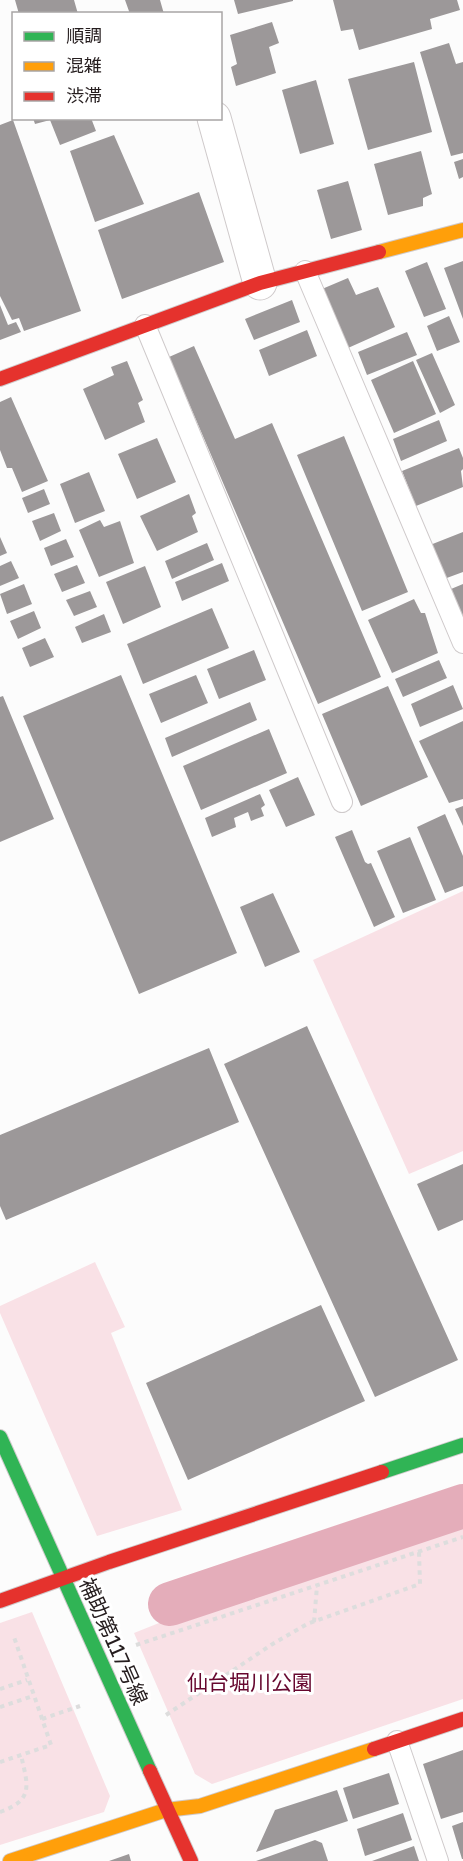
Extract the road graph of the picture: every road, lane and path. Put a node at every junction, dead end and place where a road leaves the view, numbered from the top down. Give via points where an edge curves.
1 (215, 120) edge
2 (463, 230) edge
3 (305, 271) junction
4 (260, 283) junction
5 (145, 325) junction
6 (0, 379) edge
7 (463, 643) edge
8 (342, 802) dead end
9 (0, 1437) edge
10 (463, 1446) edge
11 (463, 1537) edge
12 (420, 1552) junction
13 (64, 1579) junction
14 (317, 1586) junction
15 (0, 1601) edge
16 (314, 1622) junction
17 (24, 1634) dead end
18 (132, 1647) dead end
19 (27, 1680) junction
20 (0, 1689) edge
21 (33, 1696) junction
22 (80, 1706) dead end
23 (0, 1707) edge
24 (162, 1717) dead end
25 (42, 1719) junction
26 (463, 1719) edge
27 (397, 1741) junction
28 (21, 1755) junction
29 (0, 1762) edge
30 (166, 1810) junction
31 (0, 1812) edge
32 (10, 1861) edge
33 (191, 1861) edge
34 (438, 1861) edge

1 - 4 street
2 - 3 street
3 - 4 street
3 - 7 lane
4 - 5 street
5 - 6 street
5 - 8 lane
9 - 13 street, 補助第117号線
10 - 13 street
11 - 12 path
12 - 14 path
12 - 16 path via 420,1584
13 - 15 street
13 - 30 street, 補助第117号線
14 - 16 path
14 - 18 path
16 - 24 path via 271,1645
17 - 19 path via 13,1638
19 - 20 path
19 - 21 path
21 - 23 path
21 - 25 path
22 - 25 path
25 - 28 path via 51,1745
26 - 27 street
27 - 30 street via 200,1806
27 - 34 lane
28 - 29 path
28 - 31 path via 26,1790 22,1801
30 - 32 street
30 - 33 street, 補助第117号線

